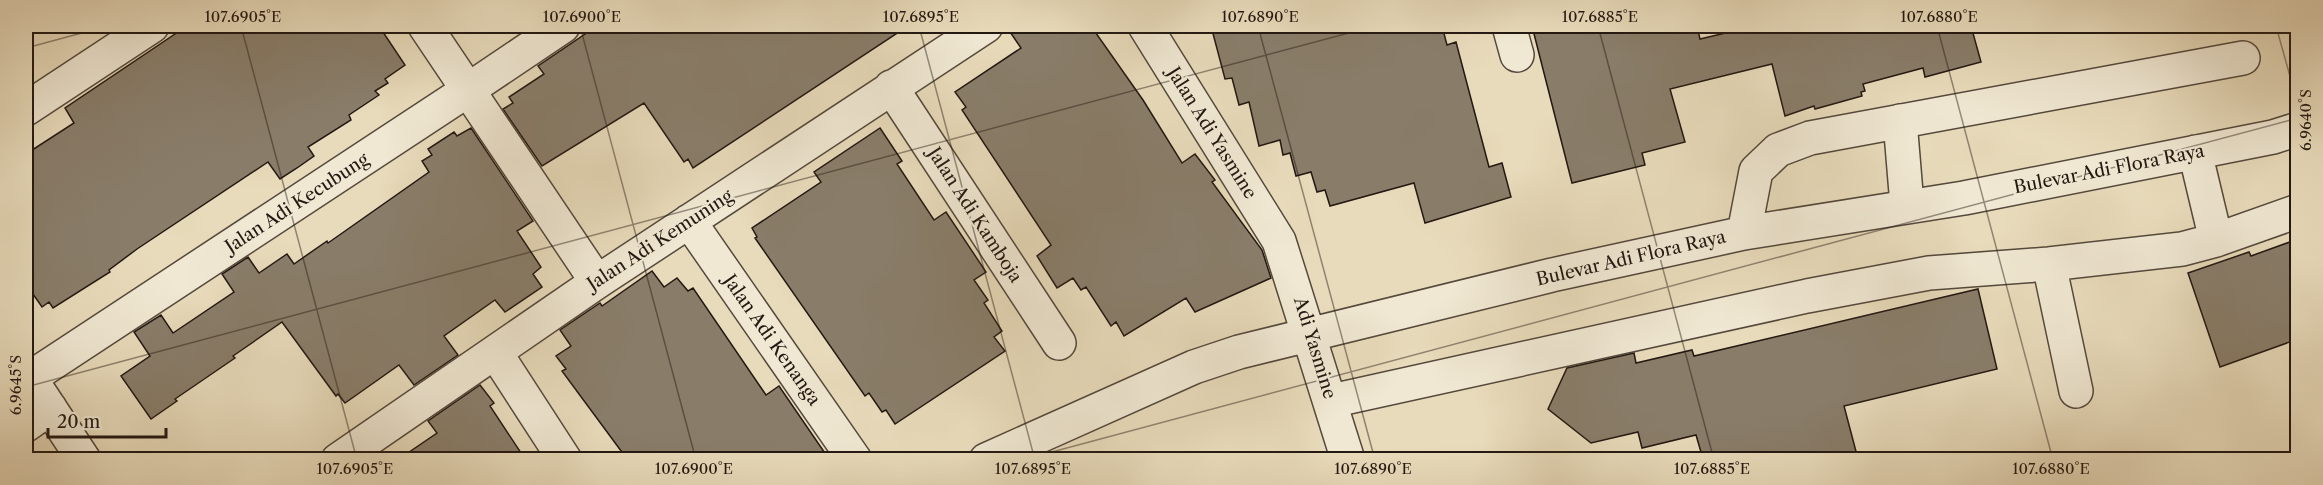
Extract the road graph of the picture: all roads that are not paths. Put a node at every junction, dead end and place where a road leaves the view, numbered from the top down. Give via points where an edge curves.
1 (152, 26) edge
2 (425, 26) edge
3 (563, 26) edge
4 (986, 26) edge
5 (1145, 26) edge
6 (2243, 58) dead end
7 (891, 87) junction
8 (468, 90) junction
9 (26, 109) edge
10 (1900, 121) junction
11 (2298, 129) edge
12 (2195, 152) junction
13 (1907, 206) junction
14 (2298, 211) edge
15 (689, 221) junction
16 (1743, 233) junction
17 (2216, 240) junction
18 (1279, 241) joint
19 (2049, 264) junction
20 (597, 282) junction
21 (1309, 335) junction
22 (1059, 343) dead end
23 (495, 352) junction
24 (28, 375) edge
25 (2076, 391) dead end
26 (1331, 401) junction
27 (38, 416) edge
28 (1348, 458) edge
29 (84, 459) edge
30 (338, 459) edge
31 (566, 459) edge
32 (855, 459) edge
33 (986, 459) edge

1 - 9 street
2 - 8 street
3 - 8 street, Jalan Adi Kecubung
4 - 7 street, Jalan Adi Kemuning
5 - 18 street, Jalan Adi Yasmine
6 - 10 street
7 - 15 street, Jalan Adi Kemuning
7 - 22 street, Jalan Adi Kamboja
8 - 20 street
8 - 24 street, Jalan Adi Kecubung
10 - 13 street
10 - 16 street via 1810,138 1778,150 1756,171
11 - 12 street, Bulevar Adi Flora Raya
12 - 13 street, Bulevar Adi Flora Raya
12 - 17 street
13 - 16 street, Bulevar Adi Flora Raya
14 - 17 street
15 - 20 street, Jalan Adi Kemuning
15 - 32 street, Jalan Adi Kenanga
16 - 21 street, Bulevar Adi Flora Raya
17 - 19 street via 2182,249
18 - 21 street, Adi Yasmine
19 - 25 street
19 - 26 street via 1929,273
20 - 23 street, Jalan Adi Kemuning
21 - 26 street, Adi Yasmine
21 - 33 street, Bulevar Adi Flora Raya via 1194,367
23 - 30 street, Jalan Adi Kemuning
23 - 31 street
24 - 27 street
26 - 28 street, Adi Yasmine
27 - 29 street

